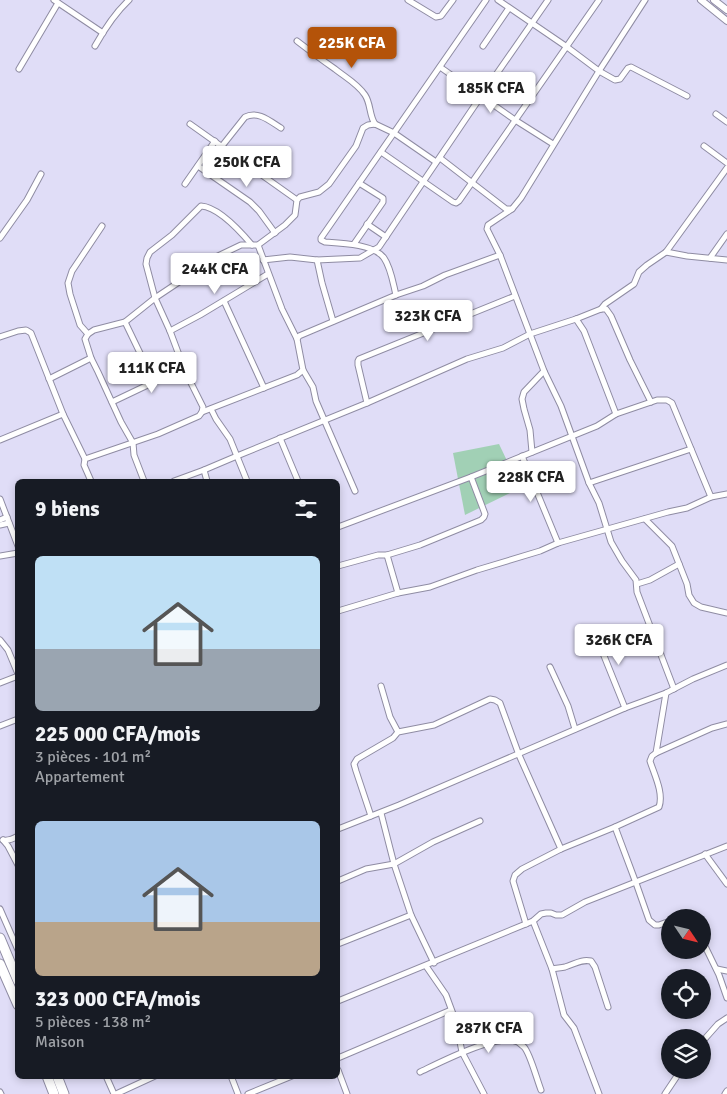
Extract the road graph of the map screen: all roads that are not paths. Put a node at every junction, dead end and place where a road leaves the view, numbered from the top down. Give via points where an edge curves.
1 (129, 0) edge
2 (408, 0) edge
3 (454, 0) edge
4 (486, 0) edge
5 (498, 0) edge
6 (548, 0) edge
7 (599, 0) edge
8 (645, 0) edge
9 (700, 0) edge
10 (714, 0) edge
11 (56, 1) edge
12 (509, 8) junction
13 (727, 10) edge
14 (727, 21) edge
15 (532, 24) junction
16 (103, 33) junction
17 (297, 41) dead end
18 (95, 46) dead end
19 (483, 46) dead end
20 (567, 47) junction
21 (440, 67) junction
22 (19, 69) dead end
23 (599, 71) junction
24 (482, 96) junction
25 (687, 96) dead end
26 (716, 114) dead end
27 (515, 120) junction
28 (727, 122) edge
29 (190, 124) dead end
30 (375, 124) junction
31 (281, 128) dead end
32 (394, 133) junction
33 (215, 141) junction
34 (553, 144) junction
35 (222, 146) junction
36 (704, 146) dead end
37 (381, 152) junction
38 (438, 160) junction
39 (727, 163) edge
40 (198, 166) junction
41 (727, 168) edge
42 (41, 174) dead end
43 (423, 182) junction
44 (359, 183) junction
45 (473, 183) junction
46 (185, 184) dead end
47 (297, 200) junction
48 (512, 209) junction
49 (367, 224) junction
50 (102, 226) dead end
51 (275, 233) junction
52 (727, 234) edge
53 (386, 237) junction
54 (0, 238) edge
55 (354, 244) junction
56 (255, 245) junction
57 (374, 251) junction
58 (666, 252) junction
59 (500, 255) junction
60 (710, 258) junction
61 (263, 260) junction
62 (317, 260) junction
63 (727, 260) edge
64 (268, 274) junction
65 (396, 295) junction
66 (515, 296) junction
67 (155, 298) junction
68 (224, 301) junction
69 (601, 309) junction
70 (576, 319) junction
71 (334, 321) junction
72 (125, 322) junction
73 (170, 331) junction
74 (88, 334) junction
75 (530, 334) junction
76 (0, 337) edge
77 (298, 339) junction
78 (91, 358) junction
79 (303, 370) junction
80 (185, 371) junction
81 (544, 371) junction
82 (49, 379) junction
83 (154, 382) junction
84 (264, 388) junction
85 (112, 402) junction
86 (367, 402) junction
87 (651, 402) junction
88 (212, 409) junction
89 (202, 412) junction
90 (63, 414) junction
91 (616, 414) junction
92 (324, 420) junction
93 (572, 436) junction
94 (280, 438) junction
95 (0, 440) edge
96 (133, 443) junction
97 (691, 449) junction
98 (532, 452) junction
99 (237, 456) junction
100 (522, 456) junction
101 (85, 460) junction
102 (204, 470) junction
103 (472, 477) junction
104 (90, 479) edge
105 (143, 479) edge
106 (179, 479) edge
107 (206, 479) edge
108 (245, 479) edge
109 (297, 479) edge
110 (589, 483) junction
111 (355, 491) dead end
112 (727, 494) edge
113 (711, 497) junction
114 (0, 499) edge
115 (7, 517) junction
116 (645, 519) junction
117 (0, 520) edge
118 (9, 523) junction
119 (0, 525) edge
120 (340, 526) edge
121 (608, 529) junction
122 (15, 538) edge
123 (558, 543) junction
124 (15, 554) edge
125 (387, 555) junction
126 (0, 556) edge
127 (678, 564) junction
128 (340, 565) edge
129 (637, 584) junction
130 (398, 593) junction
131 (340, 610) edge
132 (727, 614) edge
133 (594, 631) dead end
134 (0, 640) edge
135 (727, 665) edge
136 (550, 667) dead end
137 (15, 668) edge
138 (15, 676) edge
139 (0, 682) edge
140 (381, 686) dead end
141 (674, 688) junction
142 (666, 692) junction
143 (625, 708) junction
144 (15, 720) edge
145 (727, 724) edge
146 (0, 726) edge
147 (576, 729) junction
148 (398, 732) junction
149 (656, 752) junction
150 (519, 755) junction
151 (381, 813) junction
152 (371, 816) junction
153 (480, 822) dead end
154 (615, 827) junction
155 (340, 828) edge
156 (15, 838) edge
157 (2, 840) edge
158 (727, 846) edge
159 (561, 848) junction
160 (705, 854) junction
161 (15, 859) edge
162 (394, 864) junction
163 (340, 881) edge
164 (636, 883) junction
165 (727, 884) edge
166 (0, 909) edge
167 (411, 915) junction
168 (533, 921) junction
169 (526, 924) junction
170 (661, 924) edge
171 (0, 938) edge
172 (15, 943) edge
173 (340, 943) edge
174 (15, 952) edge
175 (7, 956) junction
176 (711, 959) edge
177 (434, 963) junction
178 (0, 964) edge
179 (426, 966) junction
180 (552, 969) junction
181 (716, 969) junction
182 (727, 971) edge
183 (15, 974) edge
184 (727, 998) edge
185 (15, 999) edge
186 (340, 1000) edge
187 (608, 1007) dead end
188 (451, 1010) junction
189 (727, 1018) edge
190 (711, 1032) edge
191 (462, 1052) junction
192 (340, 1057) edge
193 (420, 1072) dead end
194 (340, 1075) edge
195 (48, 1079) edge
196 (58, 1079) edge
197 (108, 1079) edge
198 (148, 1079) edge
199 (232, 1079) edge
200 (285, 1079) edge
201 (675, 1079) edge
202 (540, 1090) dead end
203 (54, 1094) edge
204 (64, 1094) edge
205 (115, 1094) edge
206 (238, 1094) edge
207 (248, 1094) edge
208 (347, 1094) edge
209 (484, 1094) edge
210 (599, 1094) edge
211 (665, 1094) edge

1 - 16 street
2 - 3 street via 436,17 441,16
4 - 21 street
5 - 12 street
6 - 15 street
7 - 20 street
8 - 23 street
9 - 14 street
10 - 13 street
11 - 16 street
11 - 22 street
12 - 15 street
12 - 19 street
15 - 20 street
15 - 24 street
16 - 18 street
17 - 30 street via 364,93
20 - 23 street
20 - 27 street
21 - 24 street
21 - 32 street
23 - 25 street via 615,80 631,67
23 - 34 street
24 - 27 street
24 - 38 street
26 - 28 street
27 - 34 street
27 - 45 street
29 - 33 street
30 - 32 street
30 - 47 street via 363,128 356,146 329,184 319,192
31 - 35 street via 250,114
32 - 37 street
32 - 38 street
33 - 35 street
33 - 40 street
34 - 48 street
35 - 47 street
36 - 39 street
37 - 43 street
37 - 44 street
38 - 43 street
38 - 45 street
40 - 46 street
40 - 51 street via 250,202
41 - 58 street
42 - 54 street
43 - 45 street via 456,203
43 - 53 street
44 - 49 street via 383,198
44 - 55 street via 321,238 325,242
45 - 48 street via 506,209
47 - 51 street via 295,215
48 - 59 street via 488,225
49 - 53 street
49 - 55 street
50 - 74 street via 72,271 68,283 80,325
51 - 56 street
52 - 60 street
53 - 57 street
55 - 57 street
56 - 61 street
56 - 67 street via 241,245 218,256
56 - 67 street via 219,214 201,206 147,258
57 - 62 street via 360,258
57 - 65 street via 383,256 387,264
58 - 60 street
58 - 69 street via 647,265 634,284
59 - 65 street
59 - 66 street
60 - 63 street
61 - 62 street via 290,257
61 - 64 street
62 - 71 street
64 - 68 street
64 - 77 street
65 - 71 street
66 - 75 street
66 - 86 street via 359,359
67 - 72 street
67 - 73 street
68 - 73 street
68 - 84 street
69 - 70 street
69 - 87 street via 606,309 611,316
70 - 75 street
70 - 91 street via 584,331
71 - 77 street
72 - 74 street
72 - 83 street
73 - 80 street
74 - 78 street via 85,339
75 - 81 street
75 - 86 street via 503,348 467,359
76 - 82 street via 18,331 31,333
77 - 79 street
78 - 82 street
78 - 85 street
79 - 84 street
79 - 92 street via 313,387
80 - 83 street
80 - 89 street via 203,407
81 - 93 street
81 - 98 street via 524,392 522,399
82 - 90 street
83 - 85 street
84 - 88 street
85 - 96 street
86 - 92 street
87 - 91 street
87 - 97 street via 667,400 672,403
88 - 89 street
88 - 99 street
89 - 96 street
90 - 95 street
90 - 101 street
91 - 93 street
92 - 94 street
92 - 111 street
93 - 98 street
93 - 110 street
94 - 99 street
94 - 109 street
96 - 101 street
96 - 105 street
97 - 110 street
97 - 113 street
98 - 100 street
99 - 102 street
99 - 108 street
100 - 103 street
100 - 123 street
101 - 104 street
102 - 106 street
102 - 107 street
103 - 120 street
103 - 125 street via 485,514 481,520
110 - 121 street
112 - 113 street
113 - 116 street via 687,508
114 - 115 street
115 - 117 street
115 - 118 street
116 - 121 street
116 - 127 street via 672,546
118 - 119 street
118 - 122 street
121 - 123 street
121 - 129 street via 611,542
123 - 130 street via 540,552 430,587
124 - 126 street
125 - 128 street
125 - 130 street
127 - 129 street
127 - 132 street via 694,603
129 - 141 street via 636,592
130 - 131 street
133 - 143 street
134 - 137 street
135 - 141 street
136 - 147 street
138 - 139 street
140 - 148 street
141 - 142 street
142 - 143 street
142 - 149 street
143 - 147 street
144 - 146 street
145 - 149 street
147 - 150 street
148 - 150 street via 434,725 490,699 500,703
148 - 152 street via 354,764
149 - 154 street via 650,761 659,789 659,807
150 - 151 street
150 - 159 street
151 - 152 street
151 - 162 street
152 - 155 street
153 - 162 street via 433,842
154 - 159 street
154 - 164 street
156 - 157 street
157 - 161 street
158 - 160 street
159 - 169 street via 515,875 513,881
160 - 164 street
160 - 165 street
162 - 163 street via 366,869
162 - 167 street
164 - 168 street via 562,915 541,914
164 - 170 street via 649,920 655,925
166 - 172 street
167 - 173 street
167 - 177 street
168 - 169 street
168 - 180 street
169 - 177 street
171 - 175 main road
174 - 175 street
175 - 183 main road
176 - 181 street
177 - 179 street
178 - 185 main road
179 - 186 street
179 - 188 street via 446,995
180 - 187 street via 591,961 596,967
180 - 210 street via 564,1015 574,1028
181 - 182 street
181 - 184 street
188 - 191 street
188 - 192 street
189 - 190 street
191 - 193 street
191 - 202 street via 496,1041 518,1042 526,1049
191 - 209 street
194 - 208 street
195 - 203 main road
196 - 204 main road
197 - 205 street
198 - 205 street
199 - 206 street
200 - 207 street
201 - 211 street

